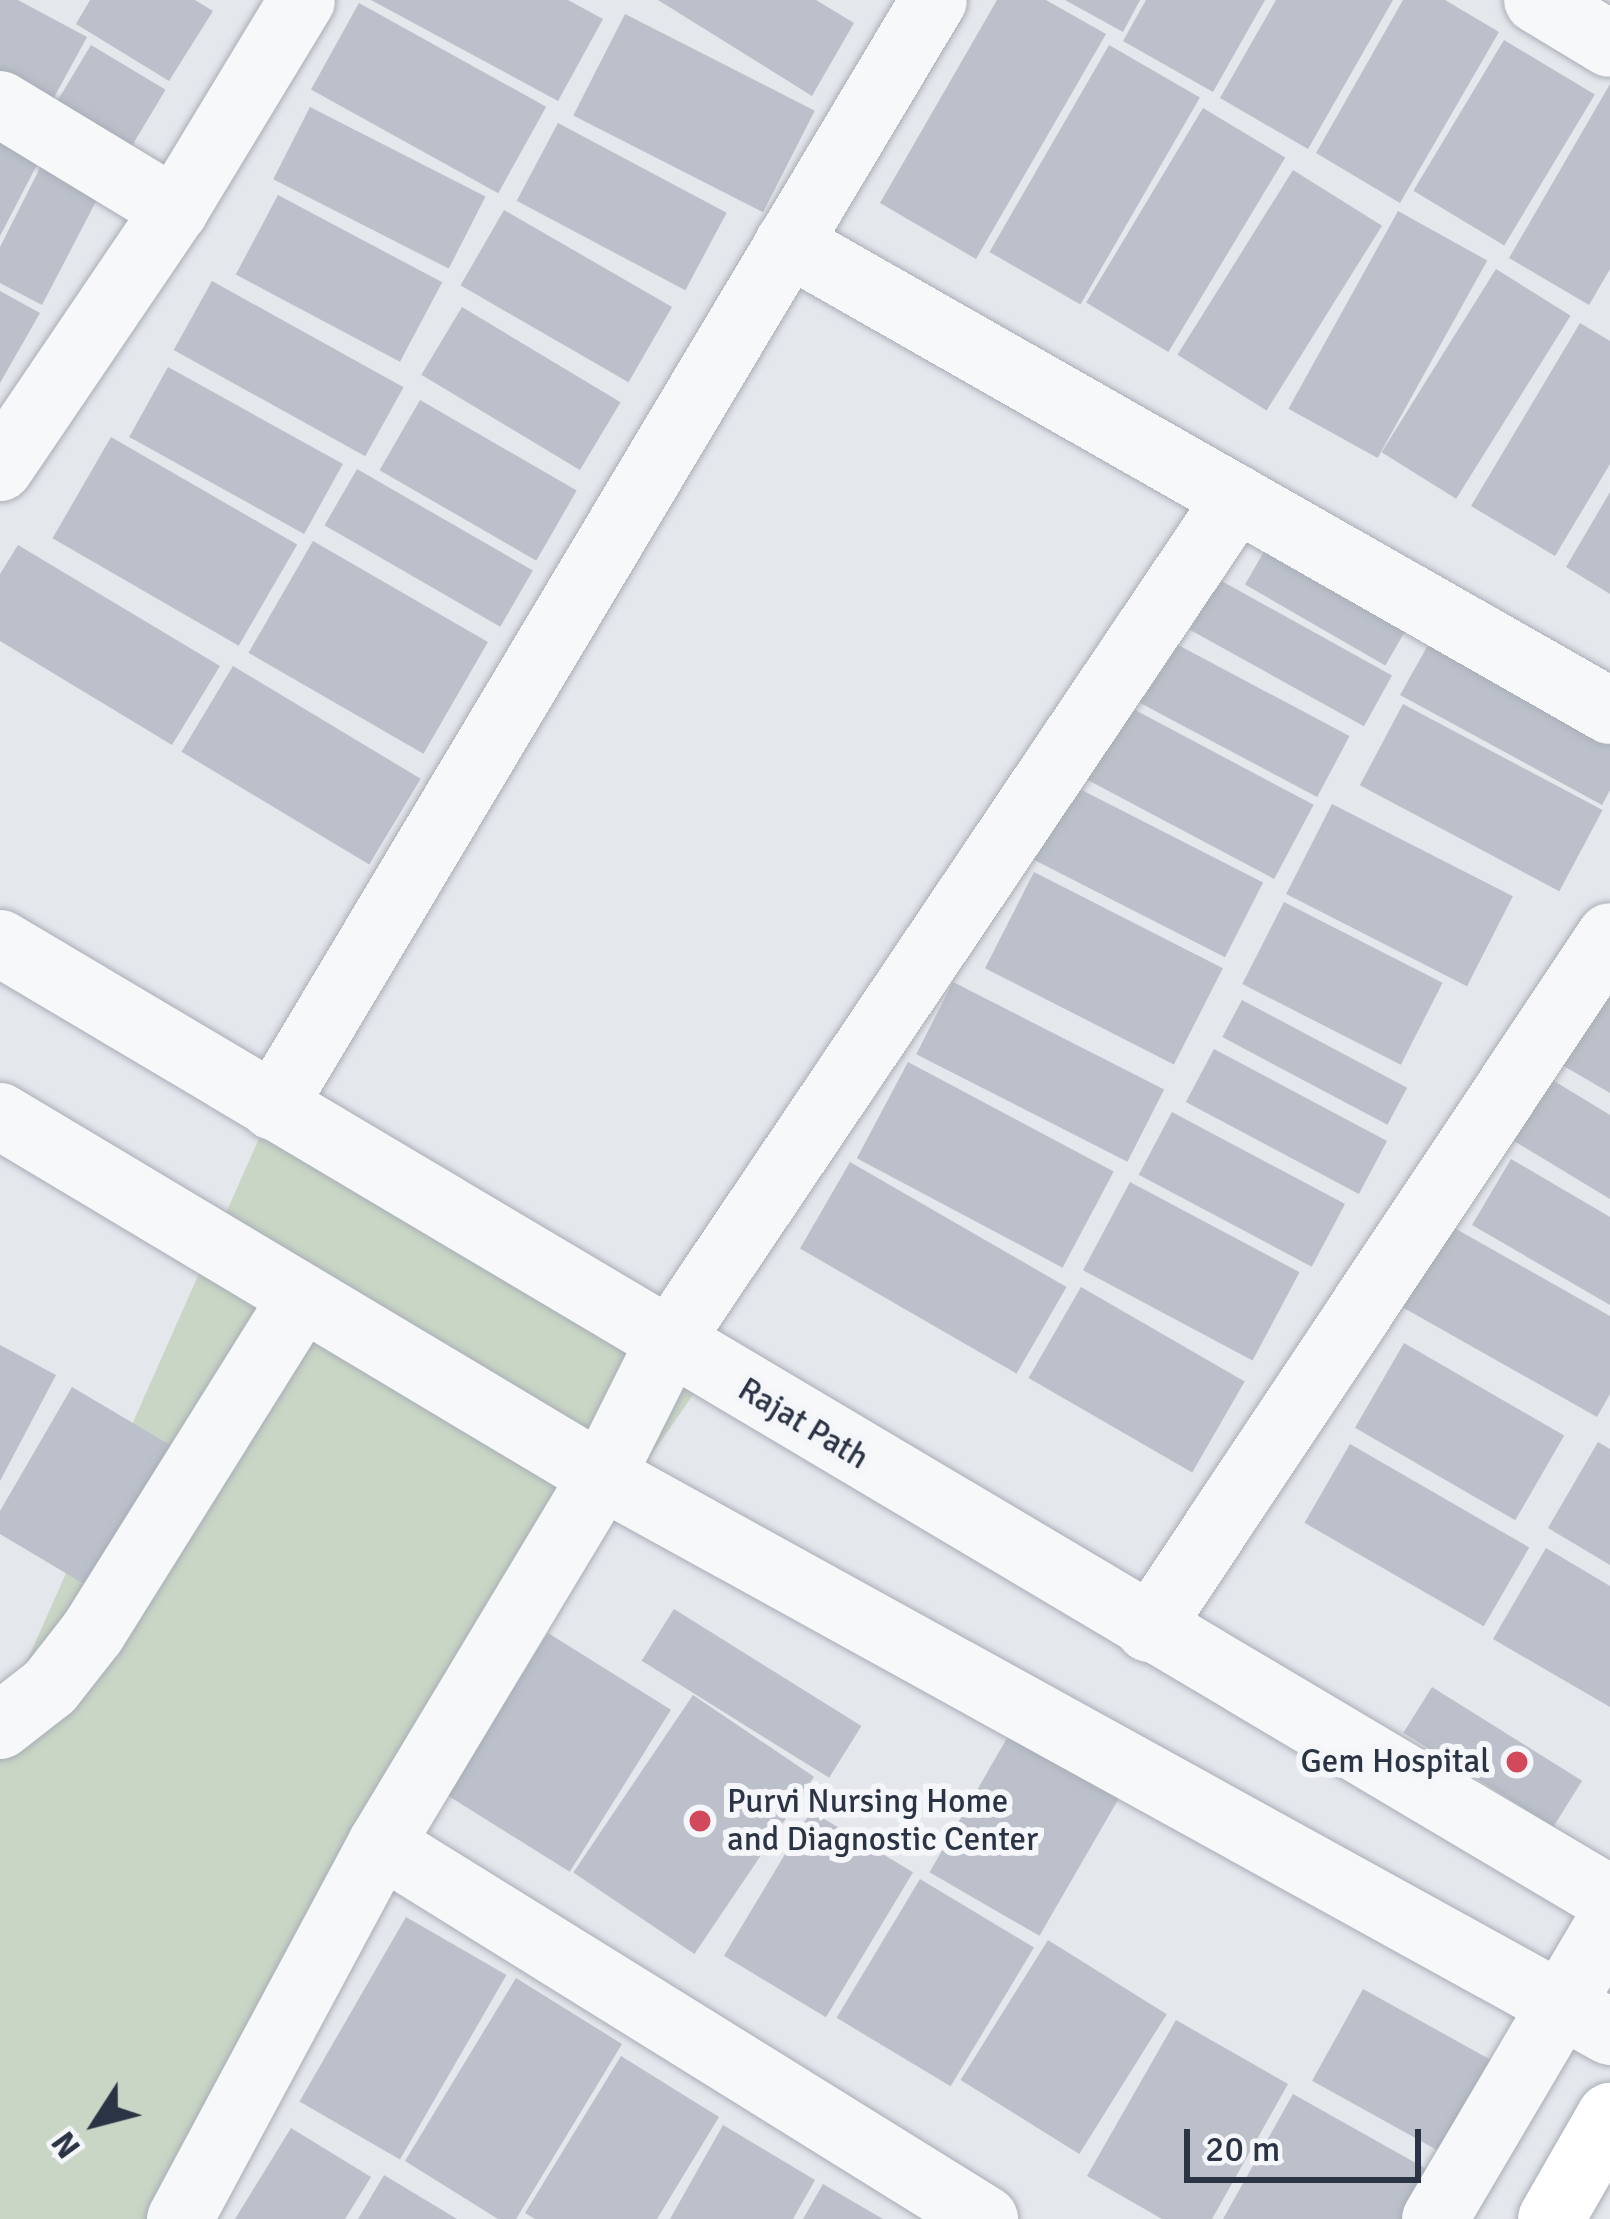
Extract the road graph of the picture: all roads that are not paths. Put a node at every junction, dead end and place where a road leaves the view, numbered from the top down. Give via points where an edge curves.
1 (302, 0) edge
2 (934, 0) edge
3 (1538, 0) edge
4 (1610, 44) edge
5 (0, 104) edge
6 (175, 210) junction
7 (788, 243) junction
8 (0, 468) edge
9 (1237, 498) junction
10 (1610, 711) edge
11 (1610, 936) edge
12 (0, 944) edge
13 (273, 1106) junction
14 (0, 1116) edge
15 (301, 1299) junction
16 (668, 1342) junction
17 (602, 1476) junction
18 (1149, 1629) junction
19 (17, 1690) edge
20 (381, 1844) junction
21 (1610, 1899) edge
22 (1610, 1922) edge
23 (1587, 2017) edge
24 (1610, 2116) edge
25 (180, 2219) edge
26 (985, 2219) edge
27 (1436, 2219) edge
28 (1551, 2219) edge

1 - 6 street
2 - 7 street
3 - 4 street
5 - 6 street
6 - 8 street
7 - 9 street
7 - 13 street
9 - 10 street
9 - 16 street
11 - 18 street
12 - 13 street, Rajat Path
13 - 16 street, Rajat Path
14 - 15 street
15 - 17 street
15 - 19 street
16 - 17 street
16 - 18 street, Rajat Path
17 - 20 street
17 - 23 street
18 - 21 street, Rajat Path
20 - 25 street
20 - 26 street
22 - 23 street
23 - 27 street
24 - 28 highway

